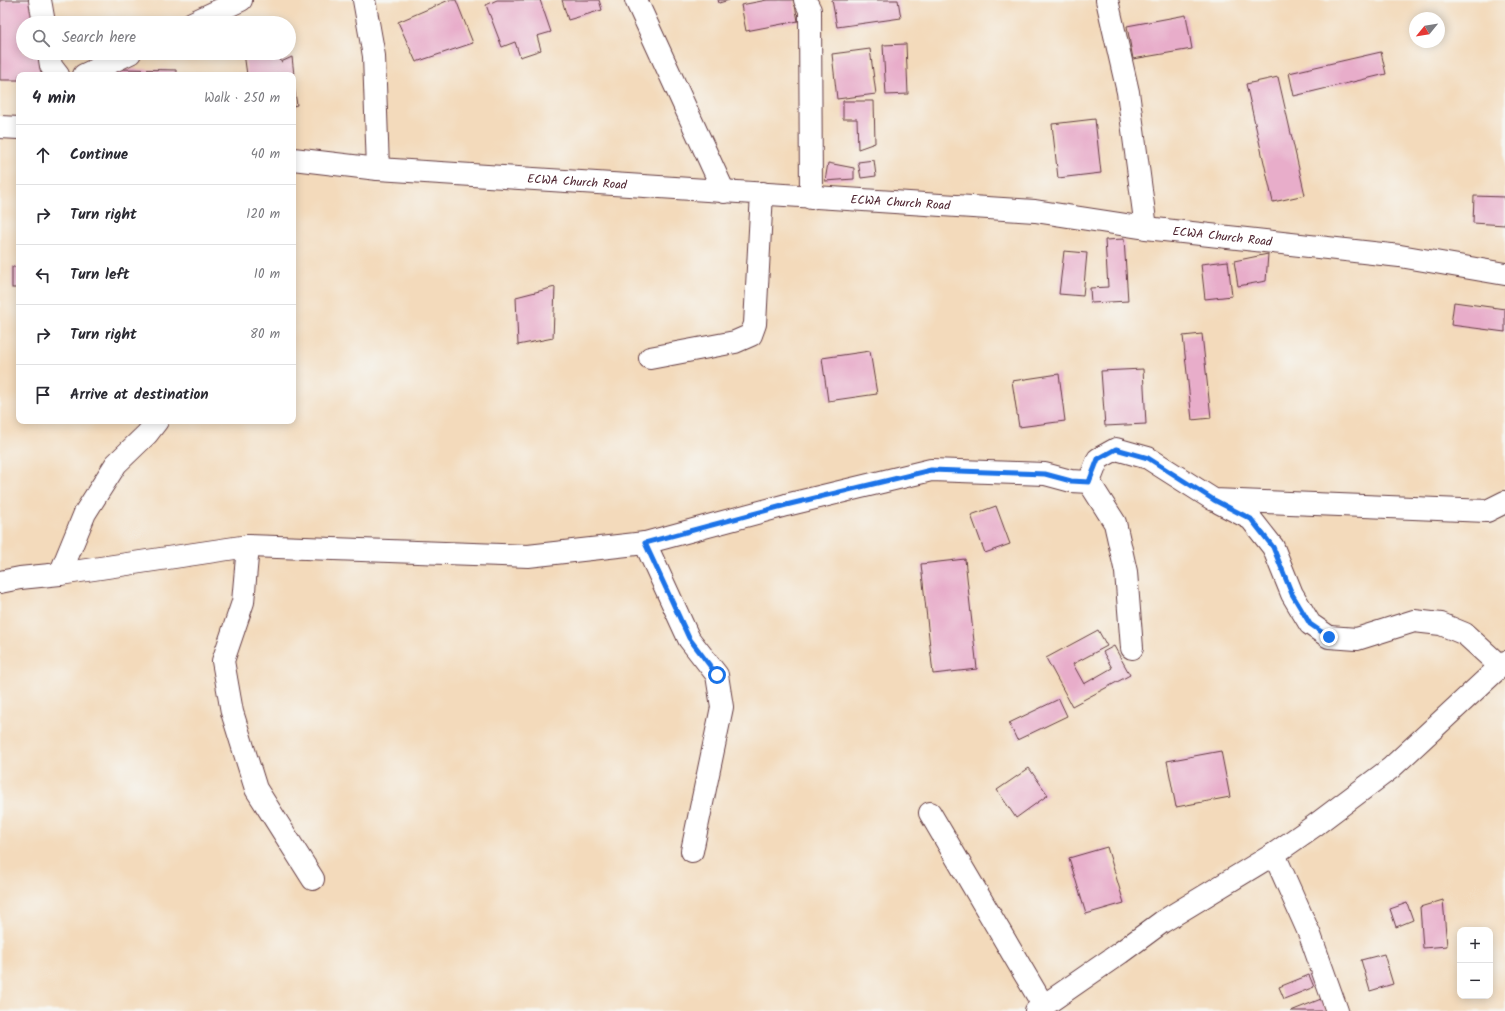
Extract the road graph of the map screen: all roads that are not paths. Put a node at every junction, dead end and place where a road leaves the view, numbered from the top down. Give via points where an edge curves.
1 (40, 0) edge
2 (240, 0) edge
3 (364, 0) edge
4 (636, 0) edge
5 (805, 0) edge
6 (1107, 0) edge
7 (211, 6) edge
8 (43, 16) edge
9 (200, 16) edge
10 (50, 60) edge
11 (115, 60) edge
12 (56, 72) edge
13 (90, 72) edge
14 (0, 127) edge
15 (16, 128) edge
16 (296, 159) edge
17 (378, 169) junction
18 (724, 192) junction
19 (762, 194) junction
20 (811, 198) junction
21 (1146, 228) junction
22 (1505, 274) edge
23 (650, 358) dead end
24 (155, 424) edge
25 (1089, 482) junction
26 (1214, 500) junction
27 (1505, 502) edge
28 (645, 543) junction
29 (248, 546) junction
30 (60, 574) junction
31 (0, 582) edge
32 (1132, 648) dead end
33 (1502, 664) edge
34 (930, 813) dead end
35 (692, 851) dead end
36 (1274, 854) junction
37 (313, 879) dead end
38 (1040, 1008) edge
39 (1337, 1011) edge

1 - 8 street
2 - 7 street
3 - 17 street via 374,56
4 - 18 street
5 - 20 street via 810,10
6 - 21 street via 1128,92
7 - 9 street
10 - 12 street
11 - 13 street
14 - 15 street
16 - 17 street, ECWA Church Road
17 - 18 street, ECWA Church Road
18 - 19 street, ECWA Church Road
19 - 20 street, ECWA Church Road
19 - 23 street via 755,324 751,335 735,342
20 - 21 street, ECWA Church Road via 1035,212
21 - 22 street, ECWA Church Road via 1400,256
24 - 30 street via 116,464 86,513
25 - 26 street via 1098,459 1116,449 1148,458
25 - 28 street via 1071,481 1045,474 931,470
25 - 32 street via 1115,523 1126,572
26 - 27 street via 1487,511
26 - 33 street via 1251,519 1273,547 1292,594 1310,624 1329,637 1357,639 1414,621 1441,624 1465,634
28 - 29 street via 528,556
28 - 35 street via 689,638 717,675 722,707
29 - 30 street
29 - 37 street via 243,602 223,661 231,705 256,789
30 - 31 street
33 - 36 street via 1391,768
34 - 38 street
36 - 38 street via 1162,922
36 - 39 street via 1310,935

